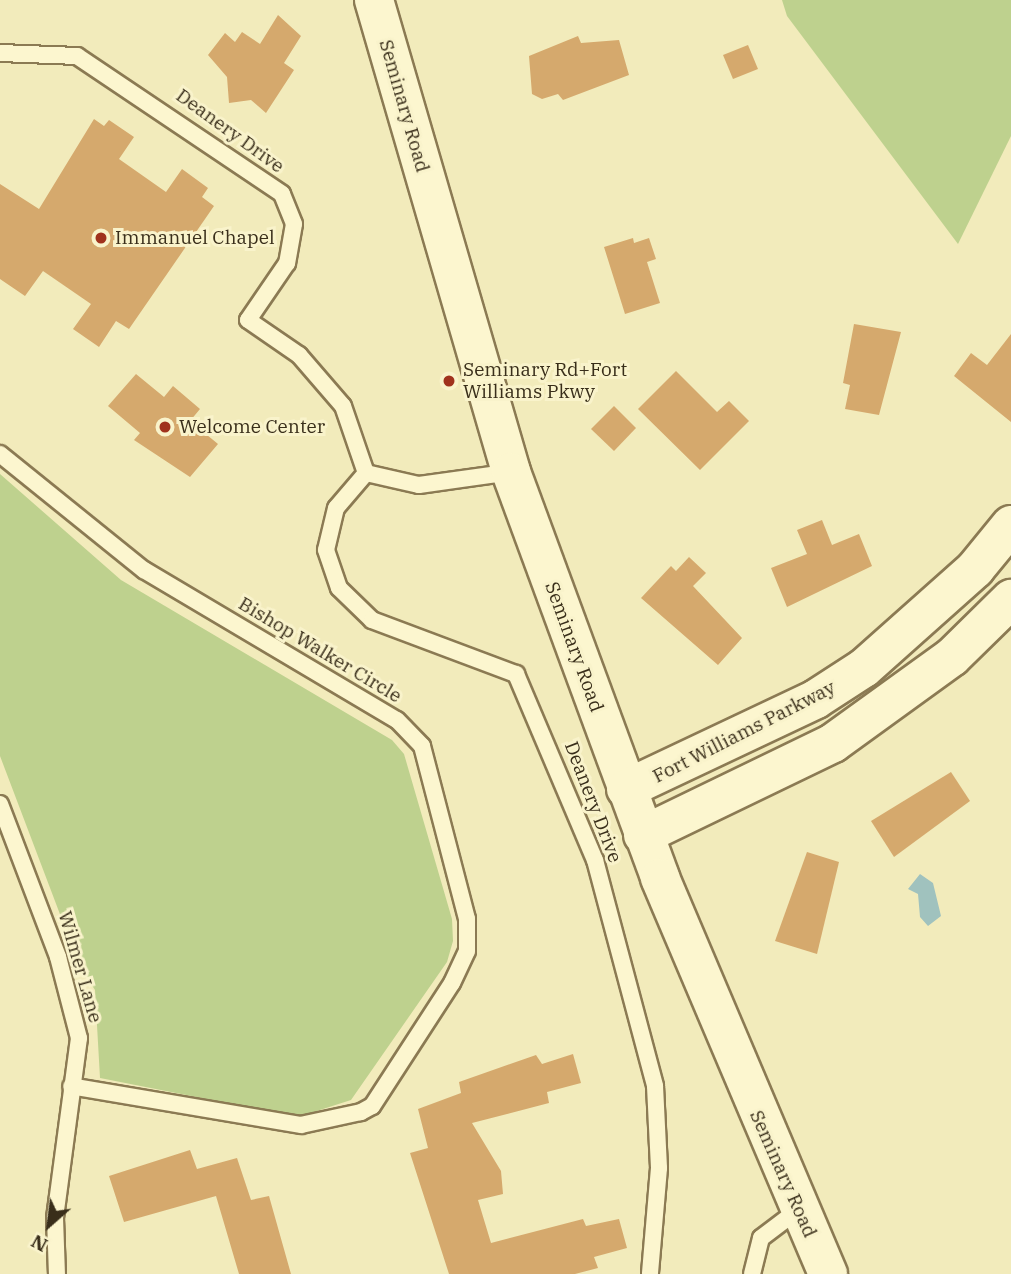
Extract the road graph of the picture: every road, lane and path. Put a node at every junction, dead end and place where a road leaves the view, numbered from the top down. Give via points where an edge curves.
1 (374, 0) edge
2 (0, 53) edge
3 (0, 454) edge
4 (512, 472) junction
5 (366, 473) junction
6 (1011, 525) edge
7 (1011, 599) edge
8 (626, 789) junction
9 (0, 804) edge
10 (643, 835) junction
11 (71, 1086) junction
12 (798, 1210) junction
13 (57, 1274) edge
14 (650, 1274) edge
15 (752, 1274) edge
16 (828, 1274) edge

1 - 4 main road, Seminary Road
2 - 5 lane, Deanery Drive via 77,56 282,194 294,224 287,263 248,320 299,355 343,406
3 - 11 lane, Bishop Walker Circle via 144,570 397,720 422,746 467,919 467,951 452,984 372,1106 361,1112 301,1125
4 - 5 lane via 419,485
4 - 8 main road, Seminary Road
5 - 14 lane, Deanery Drive via 336,508 326,550 339,588 372,620 516,674 595,860 655,1086 659,1168
6 - 8 main road, Fort Williams Parkway via 975,569 864,668 817,699
7 - 10 main road via 952,657 833,743
8 - 10 main road, Seminary Road
9 - 11 lane, Wilmer Lane via 58,957 79,1038
10 - 12 main road, Seminary Road
11 - 13 lane, Wilmer Lane via 55,1218
12 - 15 lane via 761,1238
12 - 16 main road, Seminary Road

